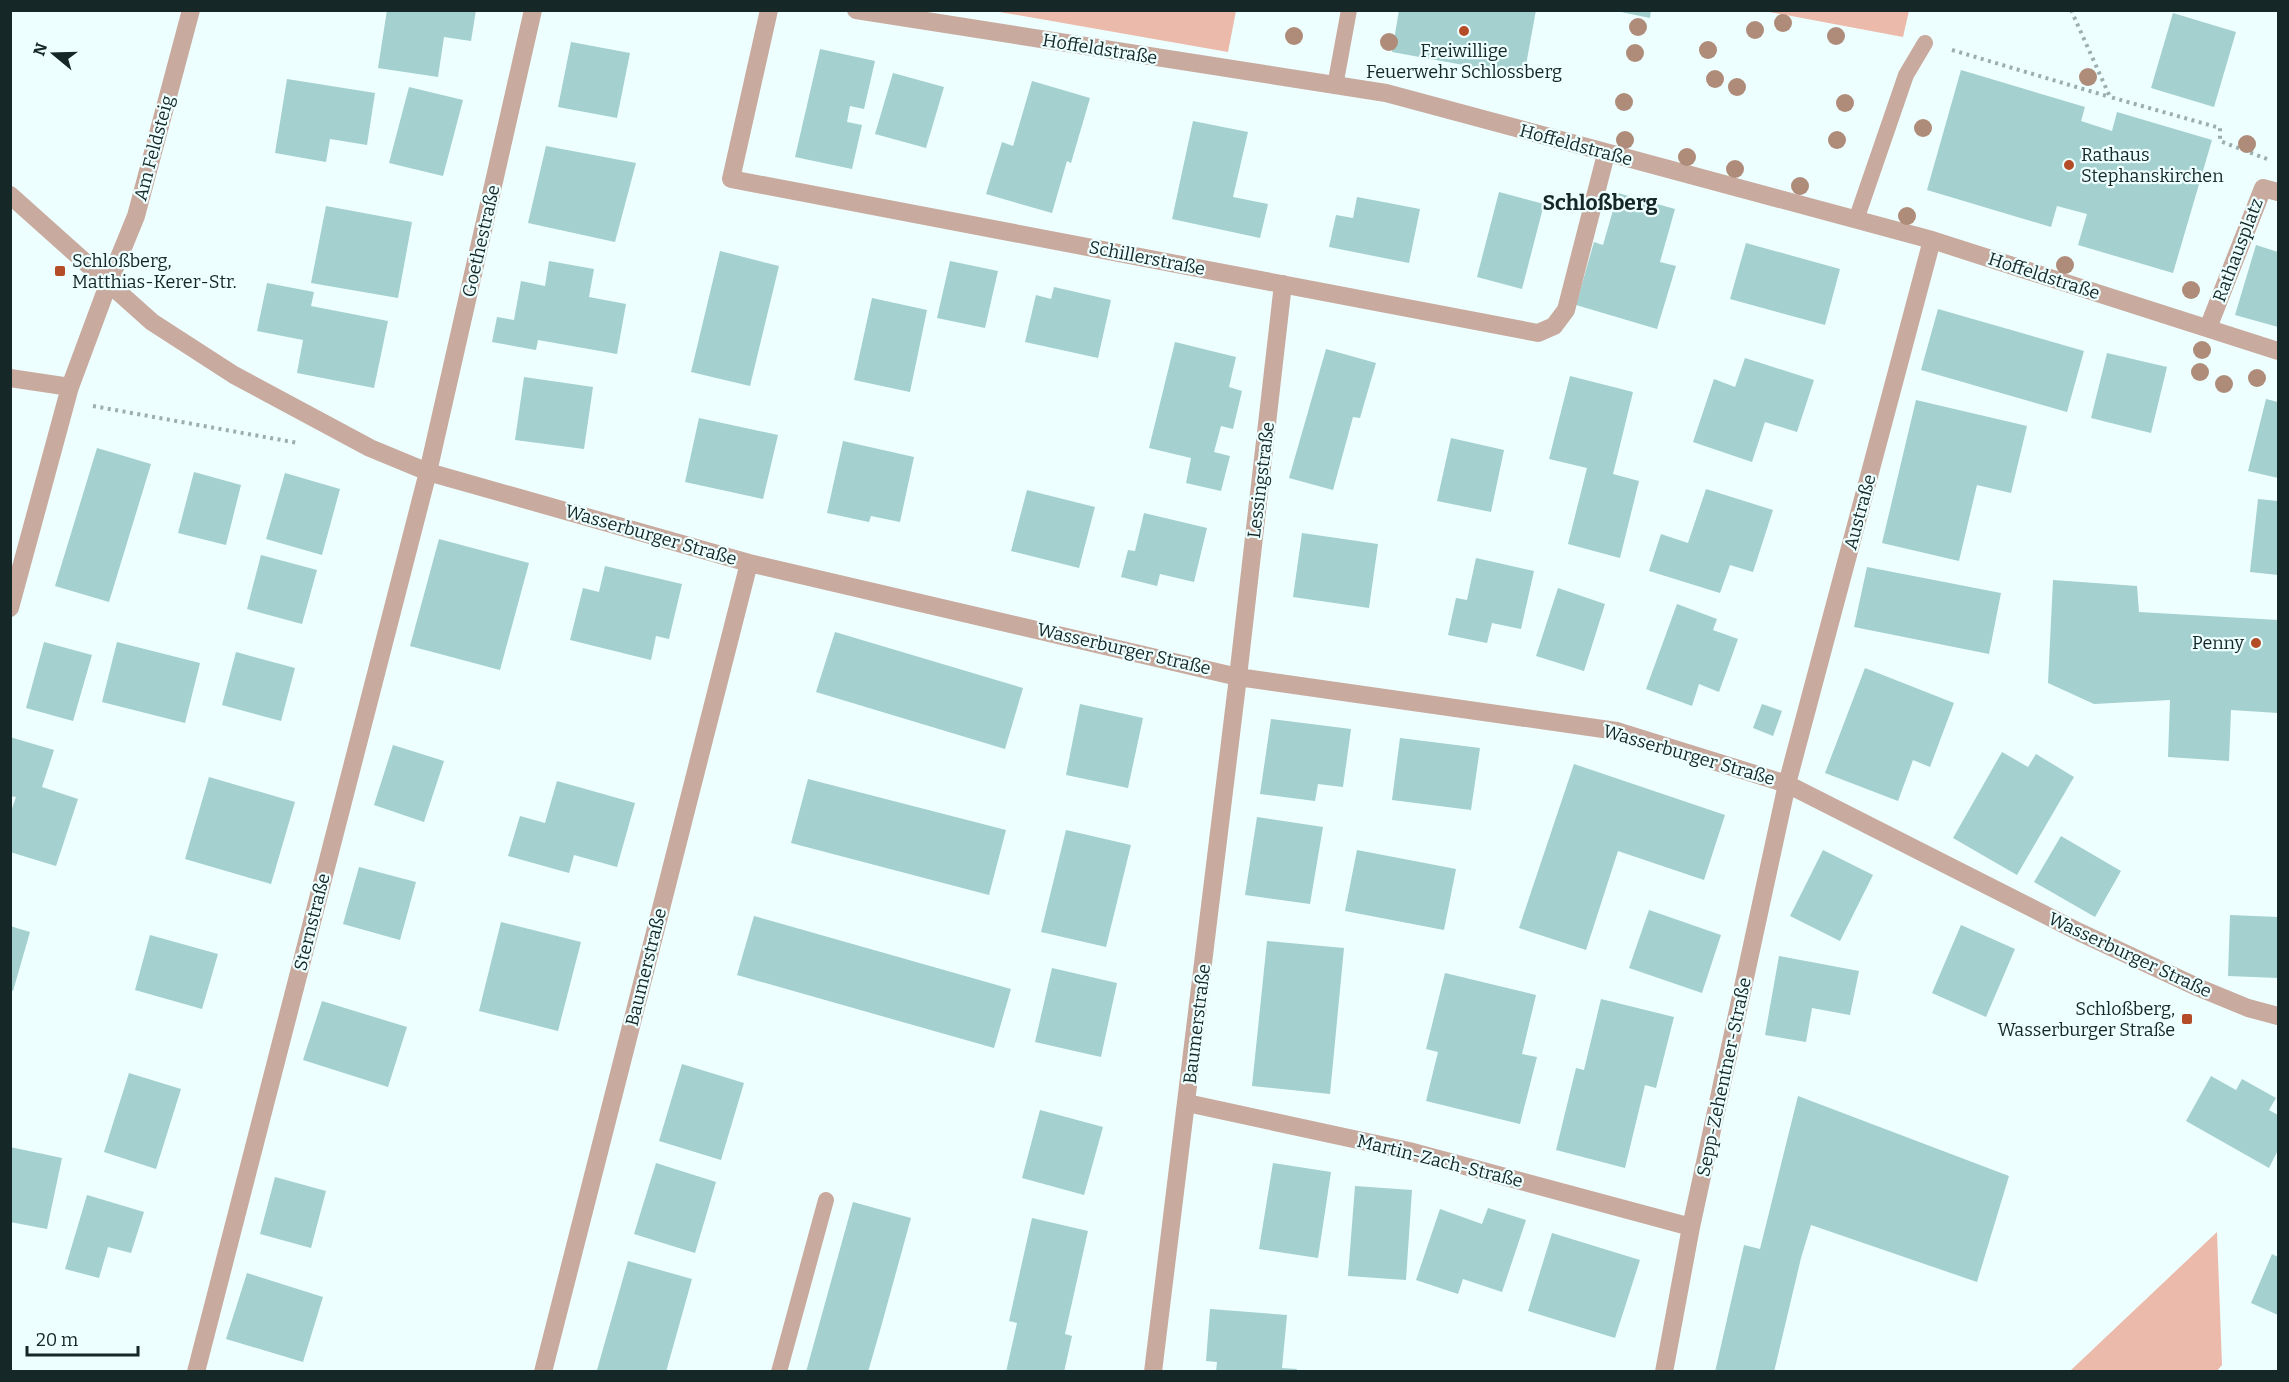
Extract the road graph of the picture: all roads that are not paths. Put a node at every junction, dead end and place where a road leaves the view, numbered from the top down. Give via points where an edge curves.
1 (191, 10) edge
2 (533, 10) edge
3 (769, 10) edge
4 (856, 10) edge
5 (1349, 10) edge
6 (1925, 43) road end
7 (1335, 86) junction
8 (1606, 154) junction
9 (2271, 190) edge
10 (10, 195) edge
11 (1856, 220) junction
12 (1932, 240) junction
13 (109, 282) junction
14 (1284, 284) junction
15 (2208, 328) junction
16 (2278, 351) edge
17 (10, 378) edge
18 (70, 387) junction
19 (428, 472) junction
20 (749, 563) junction
21 (10, 608) edge
22 (1239, 677) junction
23 (1787, 784) junction
24 (2278, 1016) edge
25 (1187, 1103) junction
26 (826, 1200) dead end
27 (1691, 1227) junction
28 (196, 1371) edge
29 (543, 1371) edge
30 (779, 1371) edge
31 (1153, 1371) edge
32 (1664, 1371) edge

1 - 13 street, Am Feldsteig via 136,216
2 - 19 street, Goethestraße
3 - 14 street, Schillerstraße via 731,179
4 - 7 street, Hoffeldstraße
5 - 7 lane
6 - 11 lane via 1906,75
7 - 8 street, Hoffeldstraße via 1386,93
8 - 11 street, Hoffeldstraße
8 - 14 street, Schillerstraße via 1566,310 1554,326 1538,333
9 - 15 street, Rathausplatz
10 - 13 street, Wasserburger Straße
11 - 12 street, Hoffeldstraße
12 - 15 street, Hoffeldstraße
12 - 23 street, Austraße
13 - 18 street, Am Feldsteig
13 - 19 street, Wasserburger Straße via 152,322 234,375 370,448
14 - 22 street, Lessingstraße
15 - 16 street, Hoffeldstraße
17 - 18 street
18 - 21 street, Am Feldsteig
19 - 20 street, Wasserburger Straße
19 - 28 street, Sternstraße
20 - 22 street, Wasserburger Straße
20 - 29 street, Baumerstraße
22 - 23 street, Wasserburger Straße via 1617,731
22 - 25 street, Baumerstraße
23 - 24 street, Wasserburger Straße via 2079,932 2197,987
23 - 27 street, Sepp-Zehentner-Straße
25 - 27 street, Martin-Zach-Straße via 1408,1151
25 - 31 street, Baumerstraße
26 - 30 lane
27 - 32 street, Sepp-Zehentner-Straße

